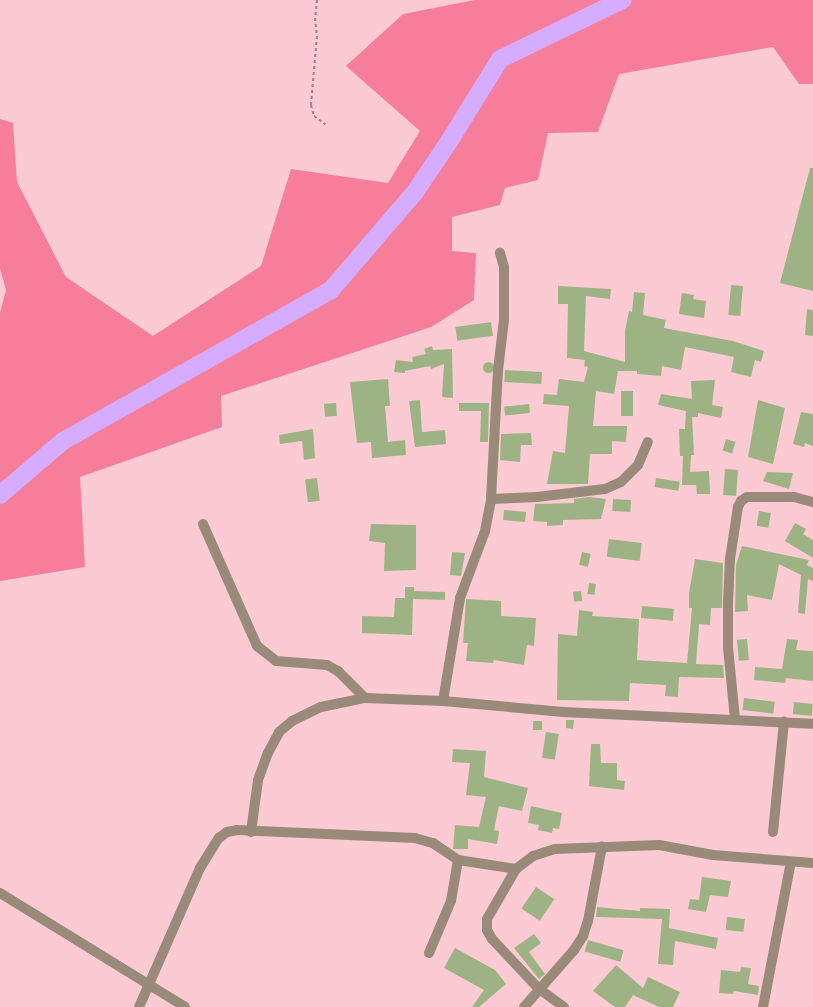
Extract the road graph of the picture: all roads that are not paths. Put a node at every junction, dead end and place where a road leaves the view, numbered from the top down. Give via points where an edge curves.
1 (500, 253) dead end
2 (648, 442) dead end
3 (490, 498) junction
4 (813, 502) edge
5 (203, 524) dead end
6 (365, 698) junction
7 (443, 701) junction
8 (736, 719) junction
9 (784, 722) junction
10 (813, 724) edge
11 (251, 832) junction
12 (773, 832) dead end
13 (602, 846) junction
14 (458, 860) junction
15 (791, 862) junction
16 (813, 863) edge
17 (516, 869) junction
18 (0, 893) edge
19 (429, 953) dead end
20 (149, 986) junction
21 (539, 989) junction
22 (139, 1007) edge
23 (186, 1007) edge
24 (524, 1007) edge
25 (564, 1007) edge
26 (763, 1007) edge

1 - 3 street via 504,273 504,320
2 - 3 street via 638,465 621,482 605,490 537,497
3 - 7 street via 485,531 460,598
4 - 8 street via 794,497 747,497 741,500 738,507 730,559 728,603 728,648
5 - 6 street via 257,646 276,661 327,665
6 - 7 street
6 - 11 street via 321,707 292,721 279,732 258,780
7 - 8 street via 563,712
8 - 9 street
9 - 10 street
9 - 12 street
11 - 14 street via 415,838 433,843
11 - 20 street via 227,832 219,838 200,868
13 - 15 street via 659,845 713,855
13 - 17 street via 555,849 532,856
13 - 21 street via 583,936 574,950
14 - 17 street
14 - 19 street via 452,901
15 - 16 street
15 - 26 street
17 - 21 street via 486,919 487,930 492,939
18 - 20 street
20 - 22 street
20 - 23 street
21 - 24 street
21 - 25 street

